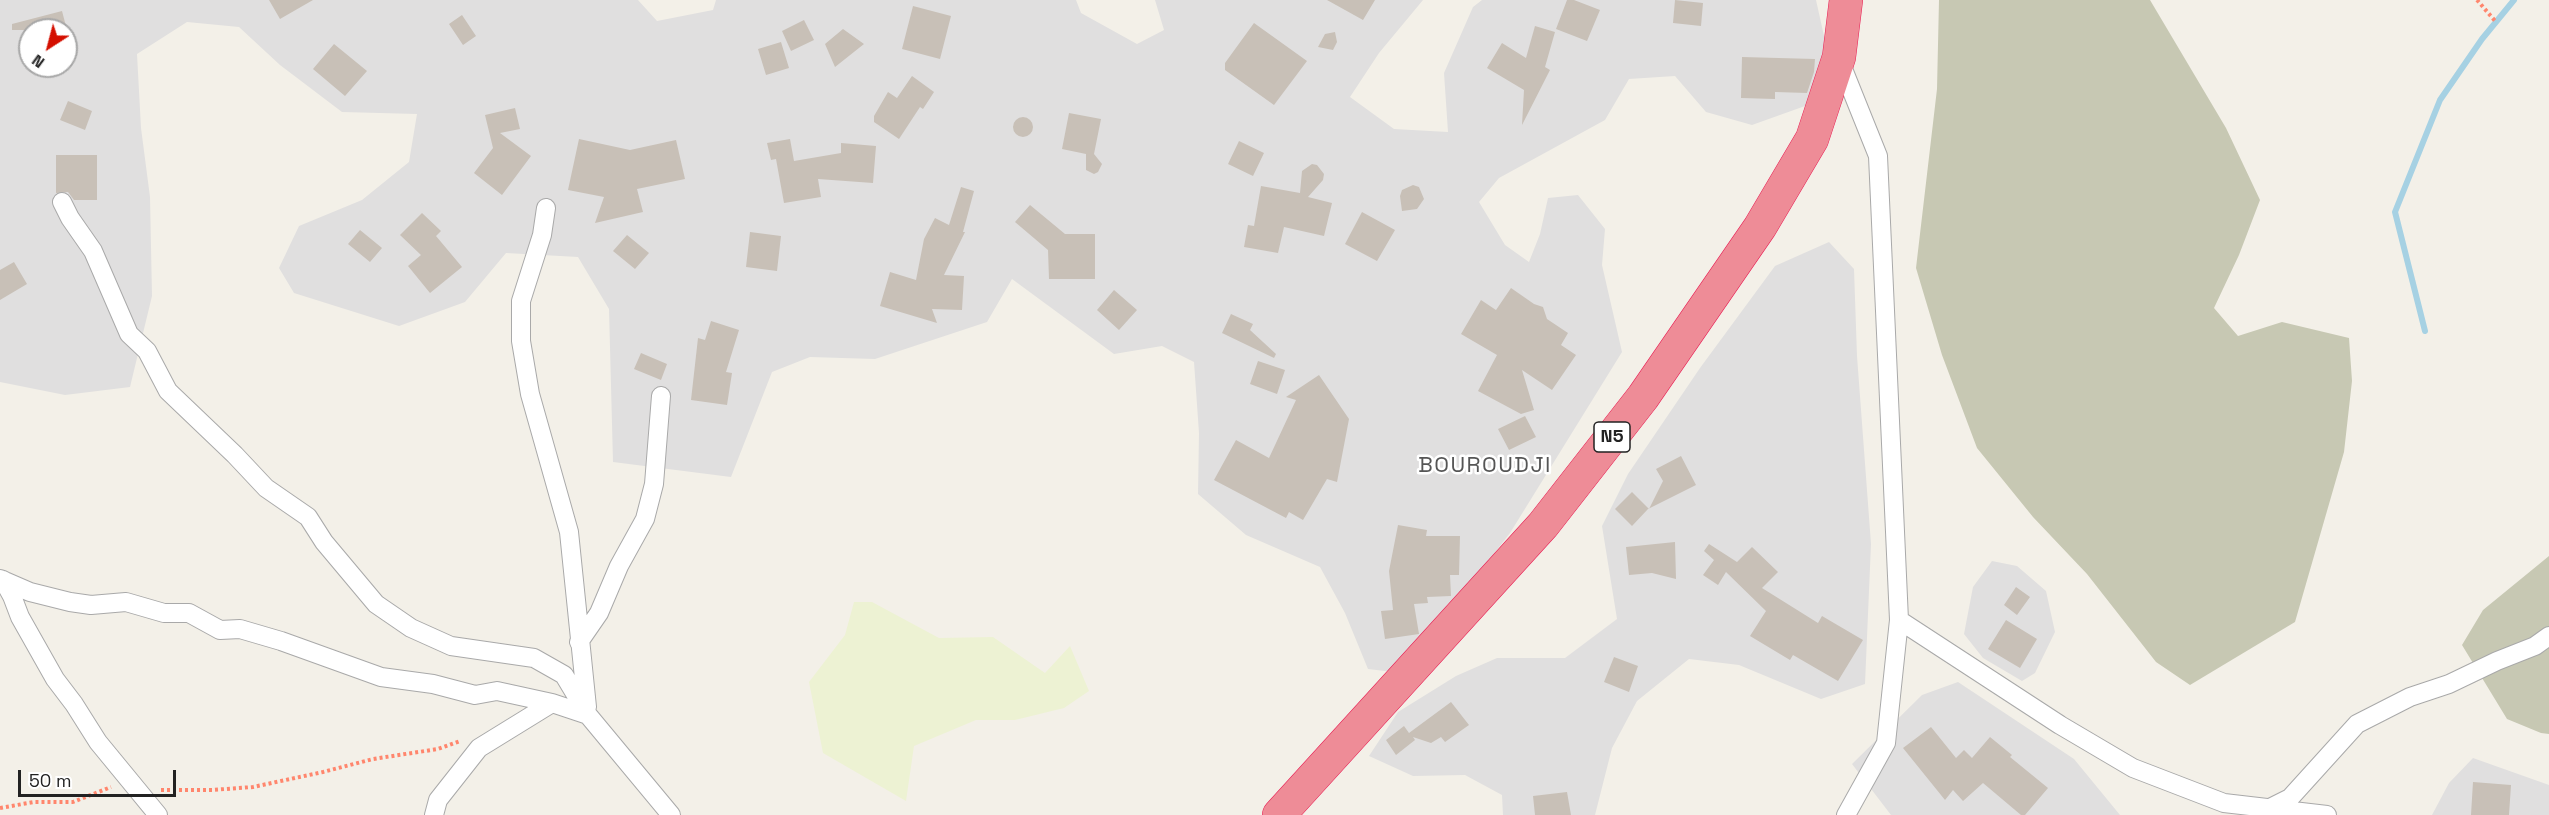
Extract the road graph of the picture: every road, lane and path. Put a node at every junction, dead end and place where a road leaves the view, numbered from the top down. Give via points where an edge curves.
1 (1846, 0) edge
2 (2477, 0) edge
3 (2496, 22) dead end
4 (1839, 57) junction
5 (62, 202) dead end
6 (546, 208) dead end
7 (661, 396) dead end
8 (2, 580) edge
9 (1899, 620) junction
10 (2549, 636) edge
11 (579, 642) junction
12 (552, 703) junction
13 (588, 715) junction
14 (479, 748) junction
15 (129, 781) junction
16 (653, 794) junction
17 (0, 808) edge
18 (2270, 808) junction
19 (158, 815) edge
20 (434, 815) edge
21 (661, 815) edge
22 (671, 815) edge
23 (1279, 815) edge
24 (1846, 815) edge
25 (2326, 815) edge

1 - 4 highway, N5
2 - 3 path
4 - 9 street via 1878,156
4 - 23 highway, N5 via 1812,139 1760,227 1643,397 1543,525
5 - 13 street via 97,259 129,334 147,351 168,391 266,488 308,516 324,542 376,604 451,646 534,658 564,675
6 - 11 street via 542,235 521,301 521,341 530,394 569,532
7 - 11 street via 654,484 645,519 599,613
8 - 12 street via 70,602 126,602 164,614 189,613 220,630 240,629 281,641 381,678 433,684 475,695 497,691
8 - 15 street via 55,679
9 - 18 street via 2133,768 2224,803
9 - 24 street via 1886,743
10 - 18 street via 2535,646 2410,697 2357,724 2290,798
11 - 13 street
12 - 13 street
12 - 14 street
13 - 16 street
14 - 15 path via 464,740 438,749 232,789 154,790
14 - 20 street via 438,800
15 - 17 path via 73,802 34,802
15 - 19 street
16 - 21 street
16 - 22 street
18 - 25 street

